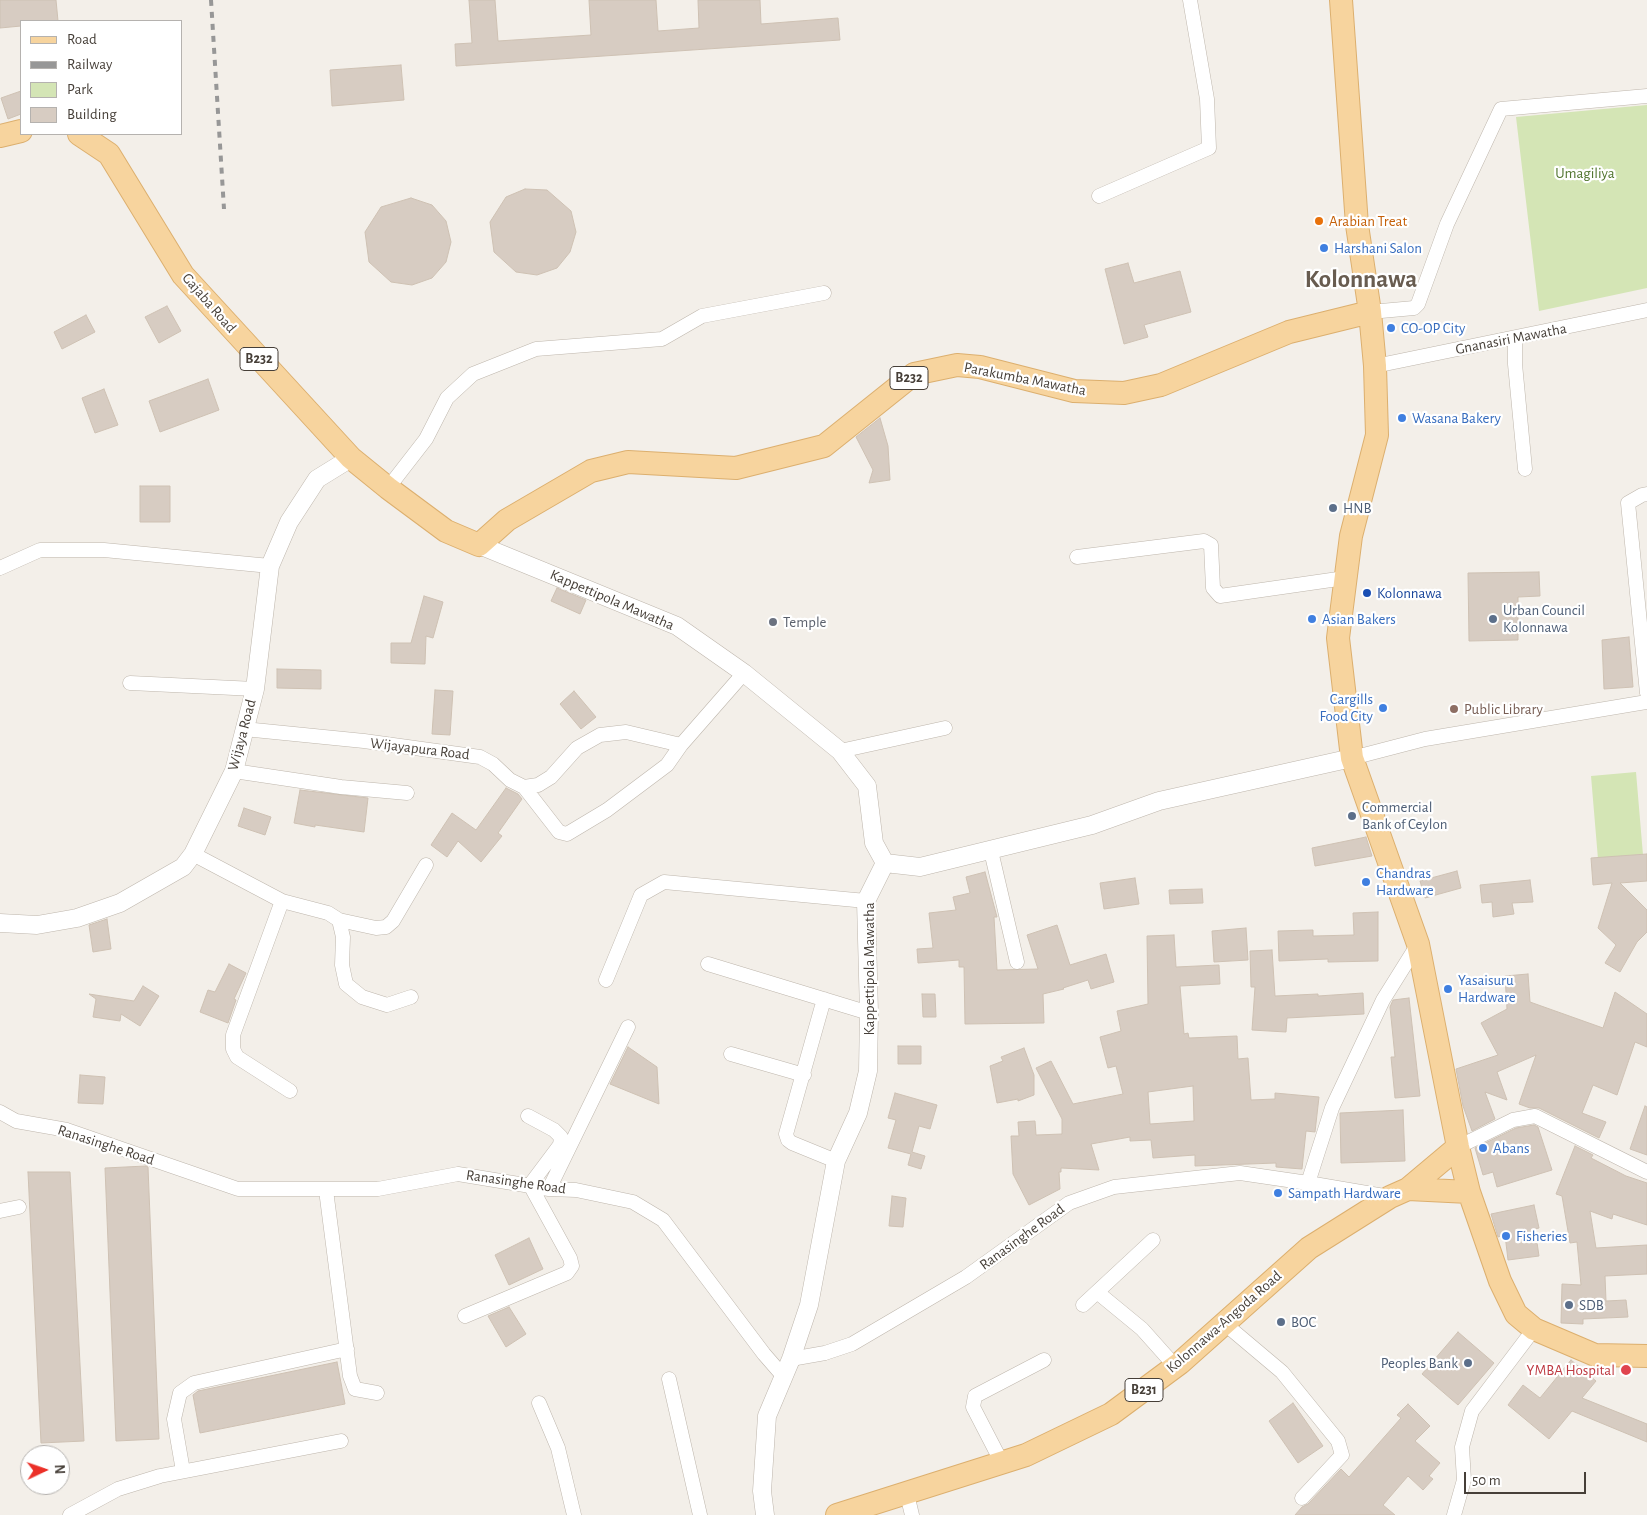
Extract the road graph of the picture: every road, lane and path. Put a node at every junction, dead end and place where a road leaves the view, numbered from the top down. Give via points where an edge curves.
1 (1190, 0) edge
2 (1341, 0) edge
3 (1647, 96) edge
4 (20, 131) edge
5 (80, 135) edge
6 (0, 136) edge
7 (1099, 196) dead end
8 (824, 293) dead end
9 (1647, 310) edge
10 (1370, 312) junction
11 (1515, 338) junction
12 (1375, 366) junction
13 (351, 458) junction
14 (1525, 468) dead end
15 (388, 488) junction
16 (1647, 494) edge
17 (479, 545) junction
18 (1077, 557) dead end
19 (270, 566) junction
20 (0, 568) edge
21 (1345, 578) junction
22 (744, 673) junction
23 (130, 683) dead end
24 (255, 689) junction
25 (1647, 693) edge
26 (1647, 702) edge
27 (945, 728) dead end
28 (244, 729) junction
29 (681, 745) junction
30 (840, 751) junction
31 (1352, 758) junction
32 (234, 771) junction
33 (524, 788) junction
34 (407, 793) dead end
35 (991, 850) junction
36 (193, 854) junction
37 (885, 863) junction
38 (426, 865) dead end
39 (282, 901) junction
40 (866, 901) junction
41 (339, 920) junction
42 (0, 923) edge
43 (1418, 944) junction
44 (1017, 962) dead end
45 (708, 964) dead end
46 (606, 980) dead end
47 (411, 997) dead end
48 (824, 999) junction
49 (869, 1013) junction
50 (628, 1027) dead end
51 (730, 1054) dead end
52 (804, 1075) junction
53 (290, 1091) dead end
54 (0, 1112) edge
55 (528, 1116) dead end
56 (1458, 1147) junction
57 (836, 1161) junction
58 (1647, 1172) edge
59 (1308, 1183) junction
60 (530, 1186) junction
61 (549, 1188) junction
62 (326, 1190) junction
63 (1469, 1192) junction
64 (1399, 1193) junction
65 (19, 1207) dead end
66 (0, 1210) edge
67 (1153, 1240) dead end
68 (1097, 1292) junction
69 (1083, 1305) dead end
70 (465, 1316) dead end
71 (1225, 1324) junction
72 (1534, 1329) junction
73 (347, 1349) junction
74 (1647, 1356) edge
75 (791, 1360) junction
76 (1044, 1360) dead end
77 (1176, 1366) junction
78 (784, 1377) junction
79 (670, 1378) dead end
80 (377, 1393) dead end
81 (539, 1403) dead end
82 (342, 1441) dead end
83 (1002, 1463) junction
84 (182, 1471) junction
85 (1302, 1498) dead end
86 (909, 1504) edge
87 (70, 1515) edge
88 (574, 1515) edge
89 (700, 1515) edge
90 (765, 1515) edge
91 (837, 1515) edge
92 (1454, 1515) edge

1 - 7 street via 1207,99 1209,148
2 - 10 main road via 1357,225
3 - 10 street via 1501,109 1447,224 1418,304 1414,308
4 - 6 main road
5 - 13 main road, Gajaba Road / B232 via 109,154 183,275
8 - 15 street via 702,316 662,338 536,350 473,374 447,398 426,439
9 - 11 street, Gnanasiri Mawatha
10 - 12 main road
10 - 17 main road, Parakumba Mawatha / B232 via 1289,332 1161,385 1124,394 1074,392 980,367 957,365 914,374 824,446 736,468 628,462 590,471 507,520
11 - 12 street, Gnanasiri Mawatha
11 - 14 street
12 - 21 main road via 1377,435 1350,536
13 - 15 main road, Gajaba Road / B232
13 - 19 street, Wijaya Road via 317,479 289,522
15 - 17 main road, Gajaba Road / B232 via 446,531
16 - 25 street via 1628,503
17 - 22 street, Kappettipola Mawatha via 677,626
18 - 21 street via 1204,541 1211,545 1213,588 1220,596
19 - 20 street via 104,550 40,550
19 - 24 street, Wijaya Road
21 - 31 main road via 1338,638
22 - 29 street
22 - 30 street, Kappettipola Mawatha
23 - 24 street
24 - 28 street, Wijaya Road
26 - 31 street via 1425,739
27 - 30 street
28 - 32 street, Wijaya Road
28 - 33 street, Wijayapura Road via 480,757
29 - 33 street via 626,732 600,735 577,748 552,778
29 - 33 street, Wijayapura Road via 667,765 607,810 567,834 559,832
30 - 37 street, Kappettipola Mawatha via 867,786 874,843
31 - 35 street via 1159,801 1092,825
31 - 43 main road
32 - 34 street
32 - 36 street, Wijaya Road
35 - 37 street via 920,867
35 - 44 street
36 - 39 street
36 - 42 street, Wijaya Road via 183,867 120,903 76,918 37,925
37 - 40 street, Kappettipola Mawatha
38 - 41 street via 393,921 386,926 376,928
39 - 41 street via 328,913
39 - 53 street via 233,1035 232,1048 237,1058
40 - 46 street via 664,882 641,895
40 - 49 street, Kappettipola Mawatha
41 - 47 street via 346,984 362,997 387,1004
43 - 56 main road
43 - 59 street via 1383,1000 1332,1108
45 - 48 street
48 - 49 street
48 - 52 street
49 - 57 street, Kappettipola Mawatha via 868,1070 858,1113
50 - 61 street
51 - 52 street
52 - 57 street via 786,1134 788,1140
54 - 62 street, Ranasinghe Road via 16,1121 67,1130 238,1189
55 - 60 street via 561,1137 560,1144
56 - 58 street via 1513,1120 1536,1116
56 - 63 main road
56 - 64 main road, Kolonnawa-Angoda Road / B231
57 - 75 street, Kappettipola Mawatha via 809,1305
59 - 64 street, Ranasinghe Road
59 - 75 street, Ranasinghe Road via 1240,1173 1114,1187 1069,1203 966,1277 852,1344
60 - 61 street, Ranasinghe Road
60 - 62 street, Ranasinghe Road via 458,1174 378,1189
60 - 70 street via 572,1266 567,1273
61 - 78 street, Ranasinghe Road via 633,1202 663,1220
62 - 73 street
63 - 64 main road
63 - 72 main road via 1500,1281 1516,1314
64 - 71 main road, Kolonnawa-Angoda Road / B231 via 1309,1248
65 - 66 street
67 - 68 street
68 - 69 street
68 - 77 street via 1142,1330
71 - 77 main road, Kolonnawa-Angoda Road / B231
71 - 85 street via 1282,1372 1338,1441 1342,1455
72 - 74 main road via 1595,1355
72 - 92 street via 1472,1411 1462,1447 1464,1480
73 - 80 street via 350,1376 356,1389
73 - 84 street via 194,1383 180,1393 174,1419
75 - 78 street, Kappettipola Mawatha
76 - 83 street via 975,1396 973,1407
77 - 83 main road, Kolonnawa-Angoda Road / B231 via 1111,1414 1026,1456
78 - 90 street, Kappettipola Mawatha via 767,1416 762,1491
79 - 89 street
81 - 88 street via 558,1448
82 - 84 street
83 - 86 main road, Kolonnawa-Angoda Road / B231
84 - 87 street via 118,1489
86 - 91 main road, Kolonnawa-Angoda Road / B231

